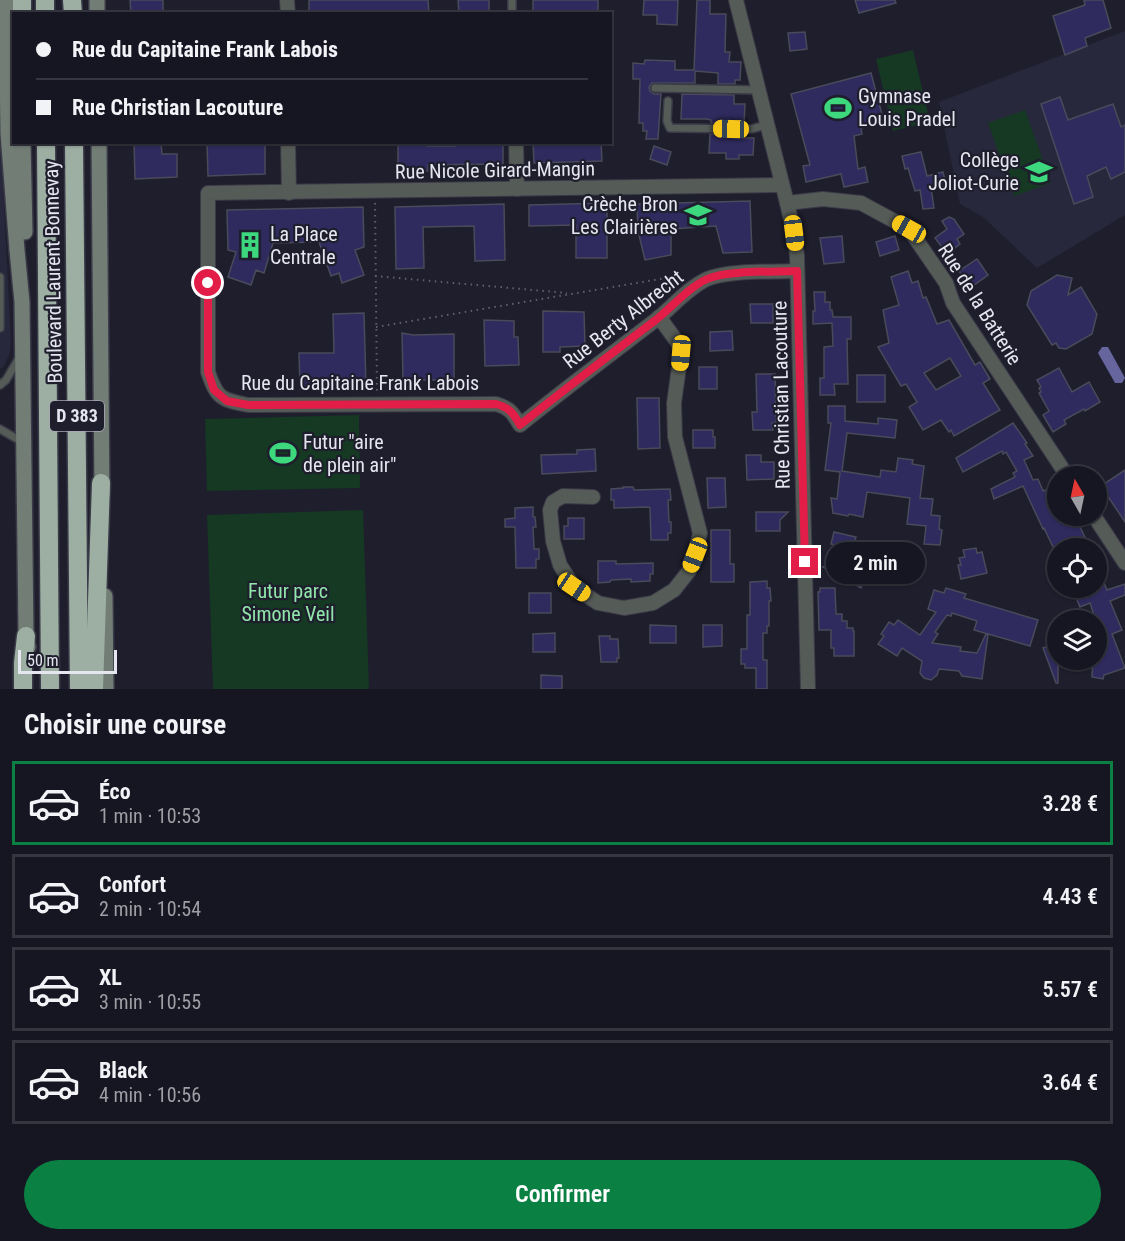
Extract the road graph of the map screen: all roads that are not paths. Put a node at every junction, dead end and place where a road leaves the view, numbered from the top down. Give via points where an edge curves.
1 (6, 0) edge
2 (736, 0) edge
3 (655, 88) dead end
4 (758, 90) junction
5 (668, 101) dead end
6 (767, 125) junction
7 (23, 144) edge
8 (46, 144) edge
9 (74, 144) edge
10 (99, 144) edge
11 (288, 144) edge
12 (516, 144) edge
13 (782, 185) junction
14 (517, 189) junction
15 (208, 193) joint
16 (289, 193) junction
17 (787, 202) junction
18 (797, 271) junction
19 (0, 277) edge
20 (22, 302) junction
21 (659, 317) junction
22 (0, 328) edge
23 (23, 351) junction
24 (0, 385) edge
25 (520, 425) joint
26 (0, 429) edge
27 (24, 443) junction
28 (1061, 466) edge
29 (101, 483) junction
30 (594, 497) dead end
31 (1101, 526) edge
32 (1125, 563) edge
33 (26, 636) junction
34 (23, 689) edge
35 (31, 689) edge
36 (51, 689) edge
37 (79, 689) edge
38 (94, 689) edge
39 (106, 689) edge
40 (808, 689) edge

1 - 20 main road via 8,134
2 - 4 street, Rue Christian Lacouture
3 - 4 lane
4 - 6 street, Rue Christian Lacouture
5 - 6 lane via 670,128 751,129
6 - 13 street, Rue Christian Lacouture
7 - 20 main road
8 - 36 highway, Boulevard Laurent Bonnevay / D 383
9 - 37 highway, Boulevard Laurent Bonnevay / D 383
10 - 29 main road
11 - 16 street
12 - 14 street
13 - 14 street, Rue Nicole Girard-Mangin
13 - 17 street, Rue Christian Lacouture
14 - 16 street, Rue Nicole Girard-Mangin
15 - 16 street, Rue Nicole Girard-Mangin
15 - 25 street, Rue du Capitaine Frank Labois via 208,372 214,390 227,401 248,405 496,404 513,413
17 - 18 street, Rue Christian Lacouture
17 - 28 street, Rue de la Batterie via 823,199 861,203 909,229
18 - 21 street, Rue Berty Albrecht via 706,279
18 - 40 street, Rue Christian Lacouture
19 - 22 lane
20 - 23 main road
21 - 25 street, Rue Berty Albrecht
21 - 30 street via 681,353 674,403 675,436 700,533 689,571 674,590 653,603 624,608 598,603 574,587 560,565 550,510 553,502 563,496
23 - 24 lane
23 - 27 main road
26 - 27 lane
27 - 33 main road
29 - 38 highway
29 - 39 main road
31 - 32 street
33 - 34 highway
33 - 35 main road

